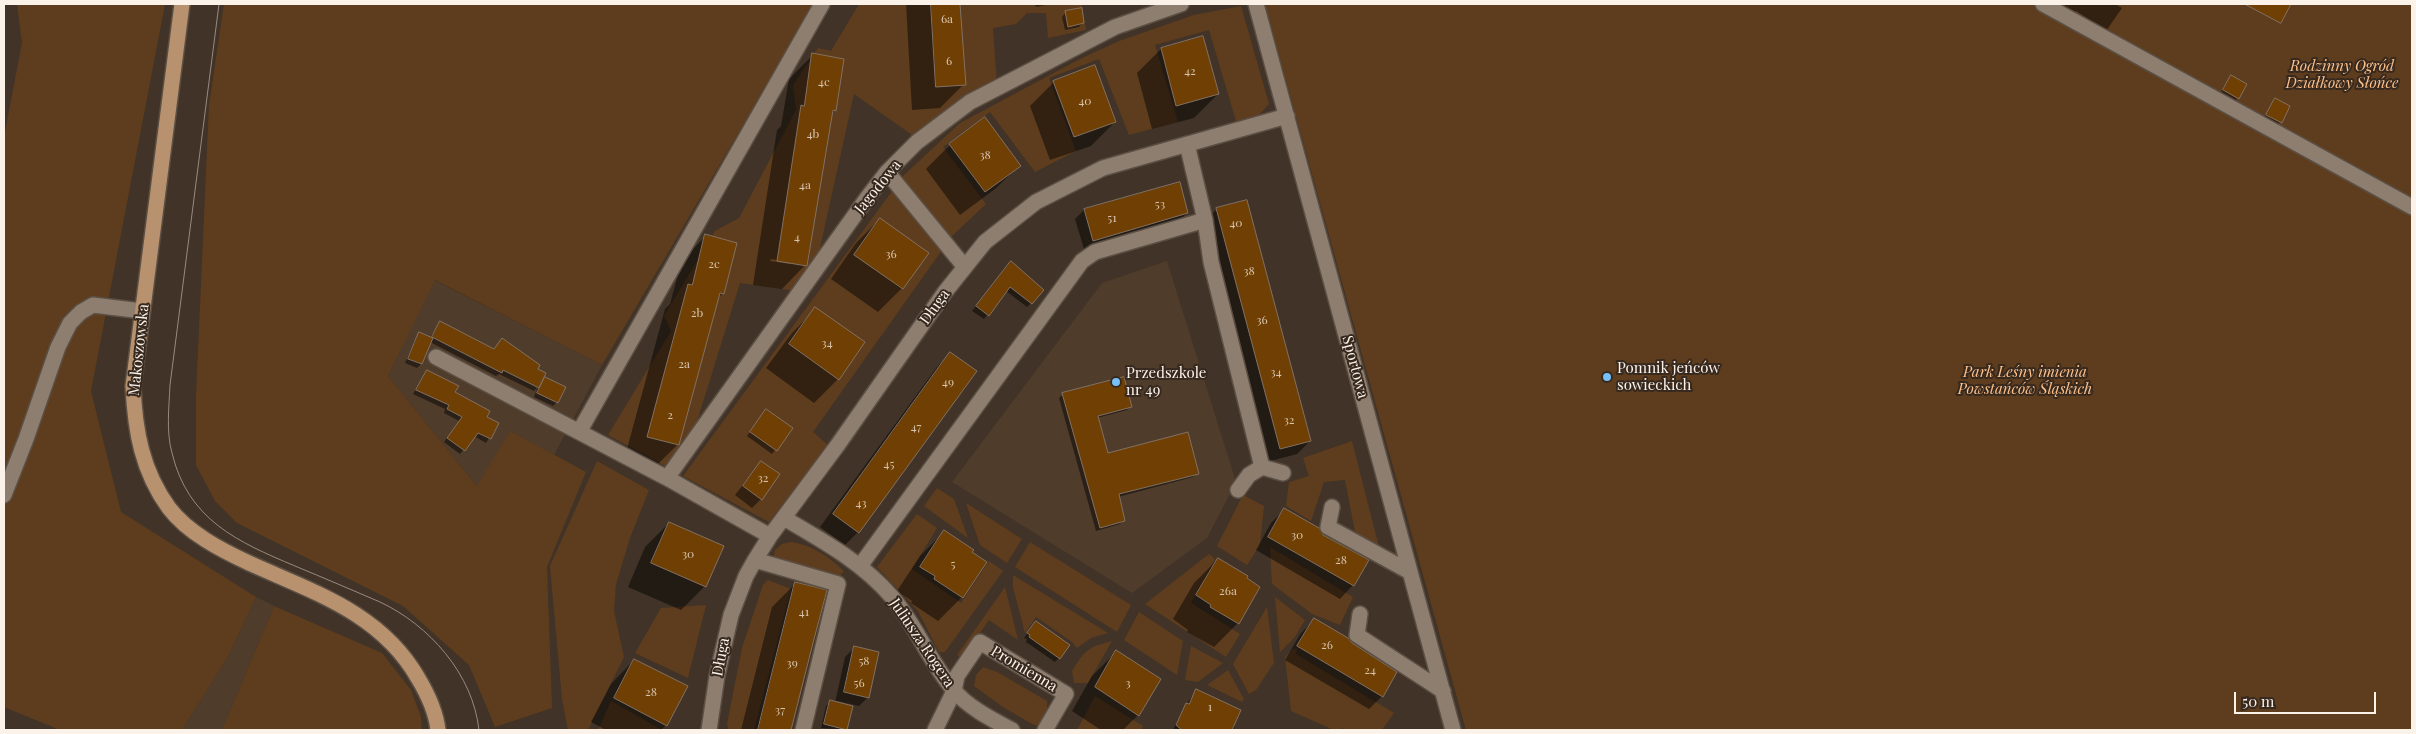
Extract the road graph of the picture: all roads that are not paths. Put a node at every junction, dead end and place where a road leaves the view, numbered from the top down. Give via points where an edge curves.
1 (182, 4) edge
2 (822, 4) edge
3 (1181, 4) edge
4 (1256, 4) edge
5 (2044, 4) edge
6 (1287, 116) junction
7 (1187, 144) junction
8 (887, 172) junction
9 (2412, 206) edge
10 (1205, 220) junction
11 (964, 266) junction
12 (142, 311) junction
13 (436, 357) dead end
14 (579, 432) junction
15 (1262, 467) junction
16 (1283, 473) dead end
17 (667, 478) junction
18 (1238, 490) dead end
19 (4, 494) edge
20 (1332, 507) dead end
21 (784, 518) junction
22 (770, 536) junction
23 (755, 560) junction
24 (860, 566) junction
25 (1410, 572) junction
26 (1360, 614) dead end
27 (954, 691) junction
28 (1443, 691) junction
29 (438, 730) edge
30 (709, 730) edge
31 (804, 730) edge
32 (935, 730) edge
33 (1012, 730) edge
34 (1045, 730) edge
35 (1453, 730) edge

1 - 12 main road, Makoszowska
2 - 14 street
3 - 8 street, Jagodowa via 1115,26 992,89 939,124
4 - 6 street, Sportowa
5 - 9 street
6 - 7 street, Długa
6 - 25 street, Sportowa
7 - 10 street
7 - 11 street, Długa via 1103,168 1058,190 1012,219
8 - 11 street
8 - 17 street, Jagodowa
10 - 15 street via 1211,262
10 - 24 street via 1094,252 1082,261
11 - 21 street, Długa
12 - 19 street via 92,306 70,324 58,346
12 - 29 main road, Makoszowska via 133,386 134,419 139,448 152,481 170,509 216,547 368,621 408,660 425,691
13 - 14 street
14 - 17 street
15 - 16 street
15 - 18 street via 1249,475
17 - 22 street
20 - 25 street via 1328,527
21 - 22 street, Długa
21 - 24 street, Juliusza Rogera
22 - 23 street, Długa
23 - 30 street, Długa via 731,615
23 - 31 street via 838,584
24 - 27 street, Juliusza Rogera via 908,617 934,665
25 - 28 street, Sportowa
26 - 28 street via 1357,635
27 - 32 street, Promienna
27 - 33 street, Juliusza Rogera
27 - 34 street, Promienna via 958,676 980,642 1066,694
28 - 35 street, Sportowa

